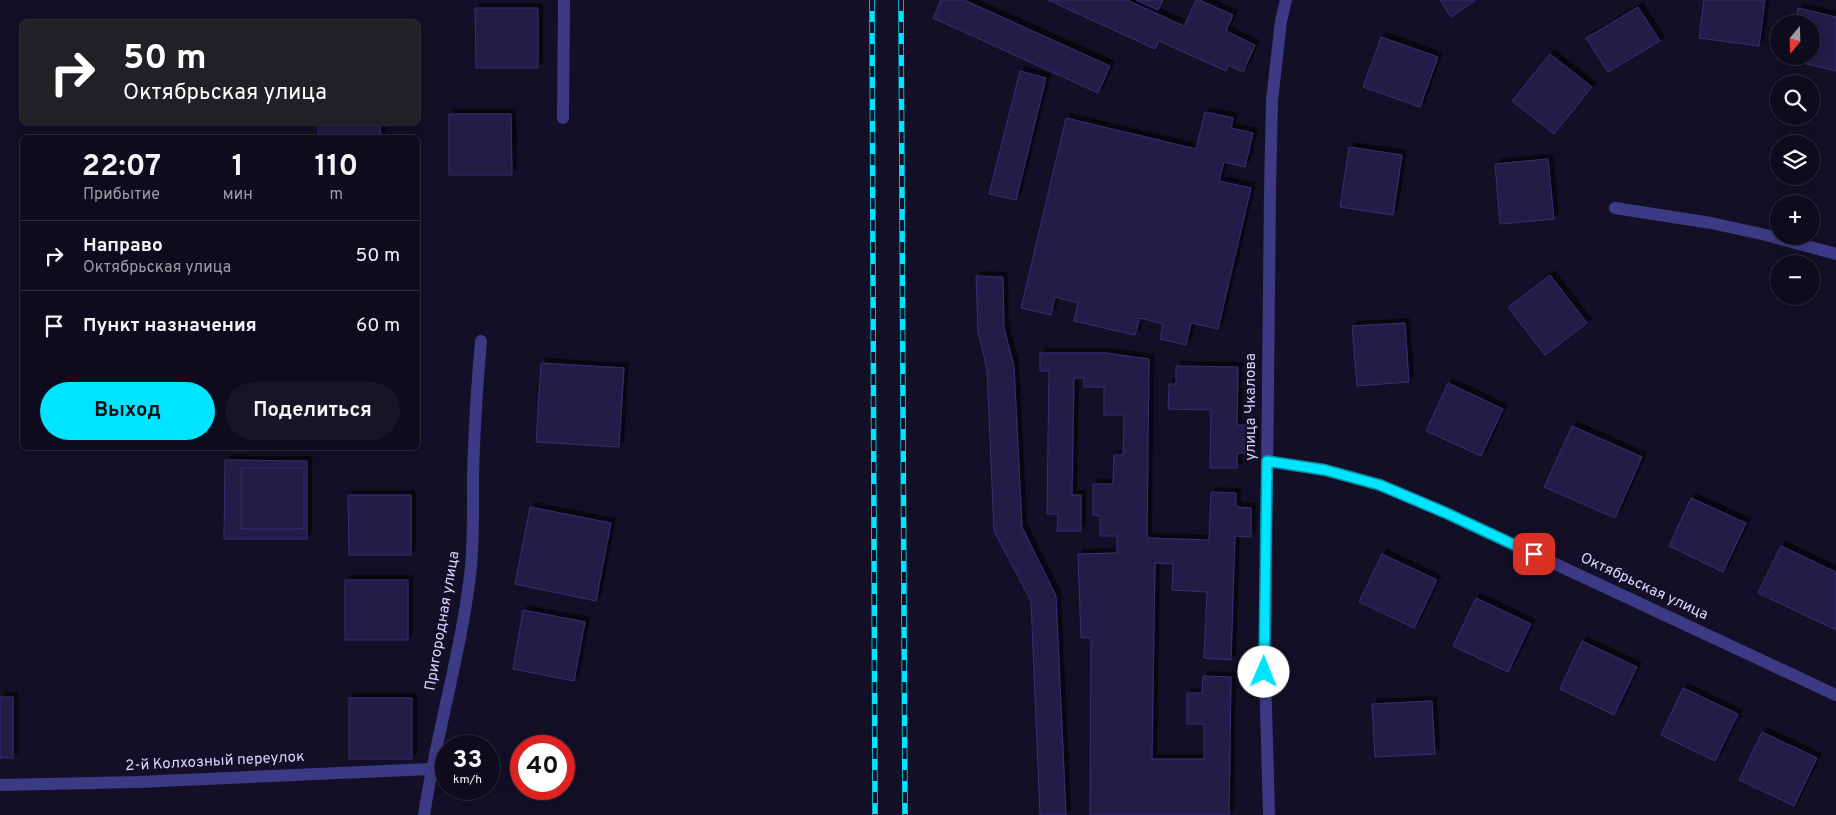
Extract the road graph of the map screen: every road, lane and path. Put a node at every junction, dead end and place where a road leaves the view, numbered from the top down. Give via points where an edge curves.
1 (564, 0) edge
2 (1286, 0) edge
3 (563, 118) dead end
4 (1615, 208) dead end
5 (1836, 254) edge
6 (481, 341) dead end
7 (1267, 461) junction
8 (1836, 695) edge
9 (431, 769) junction
10 (0, 785) edge
11 (424, 815) edge
12 (1269, 815) edge

1 - 3 street
2 - 7 street, улица Чкалова via 1272,100
4 - 5 street via 1766,235
6 - 9 street, Пригородная улица via 475,408 474,528 470,578
7 - 8 street, Октябрьская улица via 1325,470 1380,485
7 - 12 street, улица Чкалова via 1264,672
9 - 10 street, 2-й Колхозный переулок
9 - 11 street, Пригородная улица

